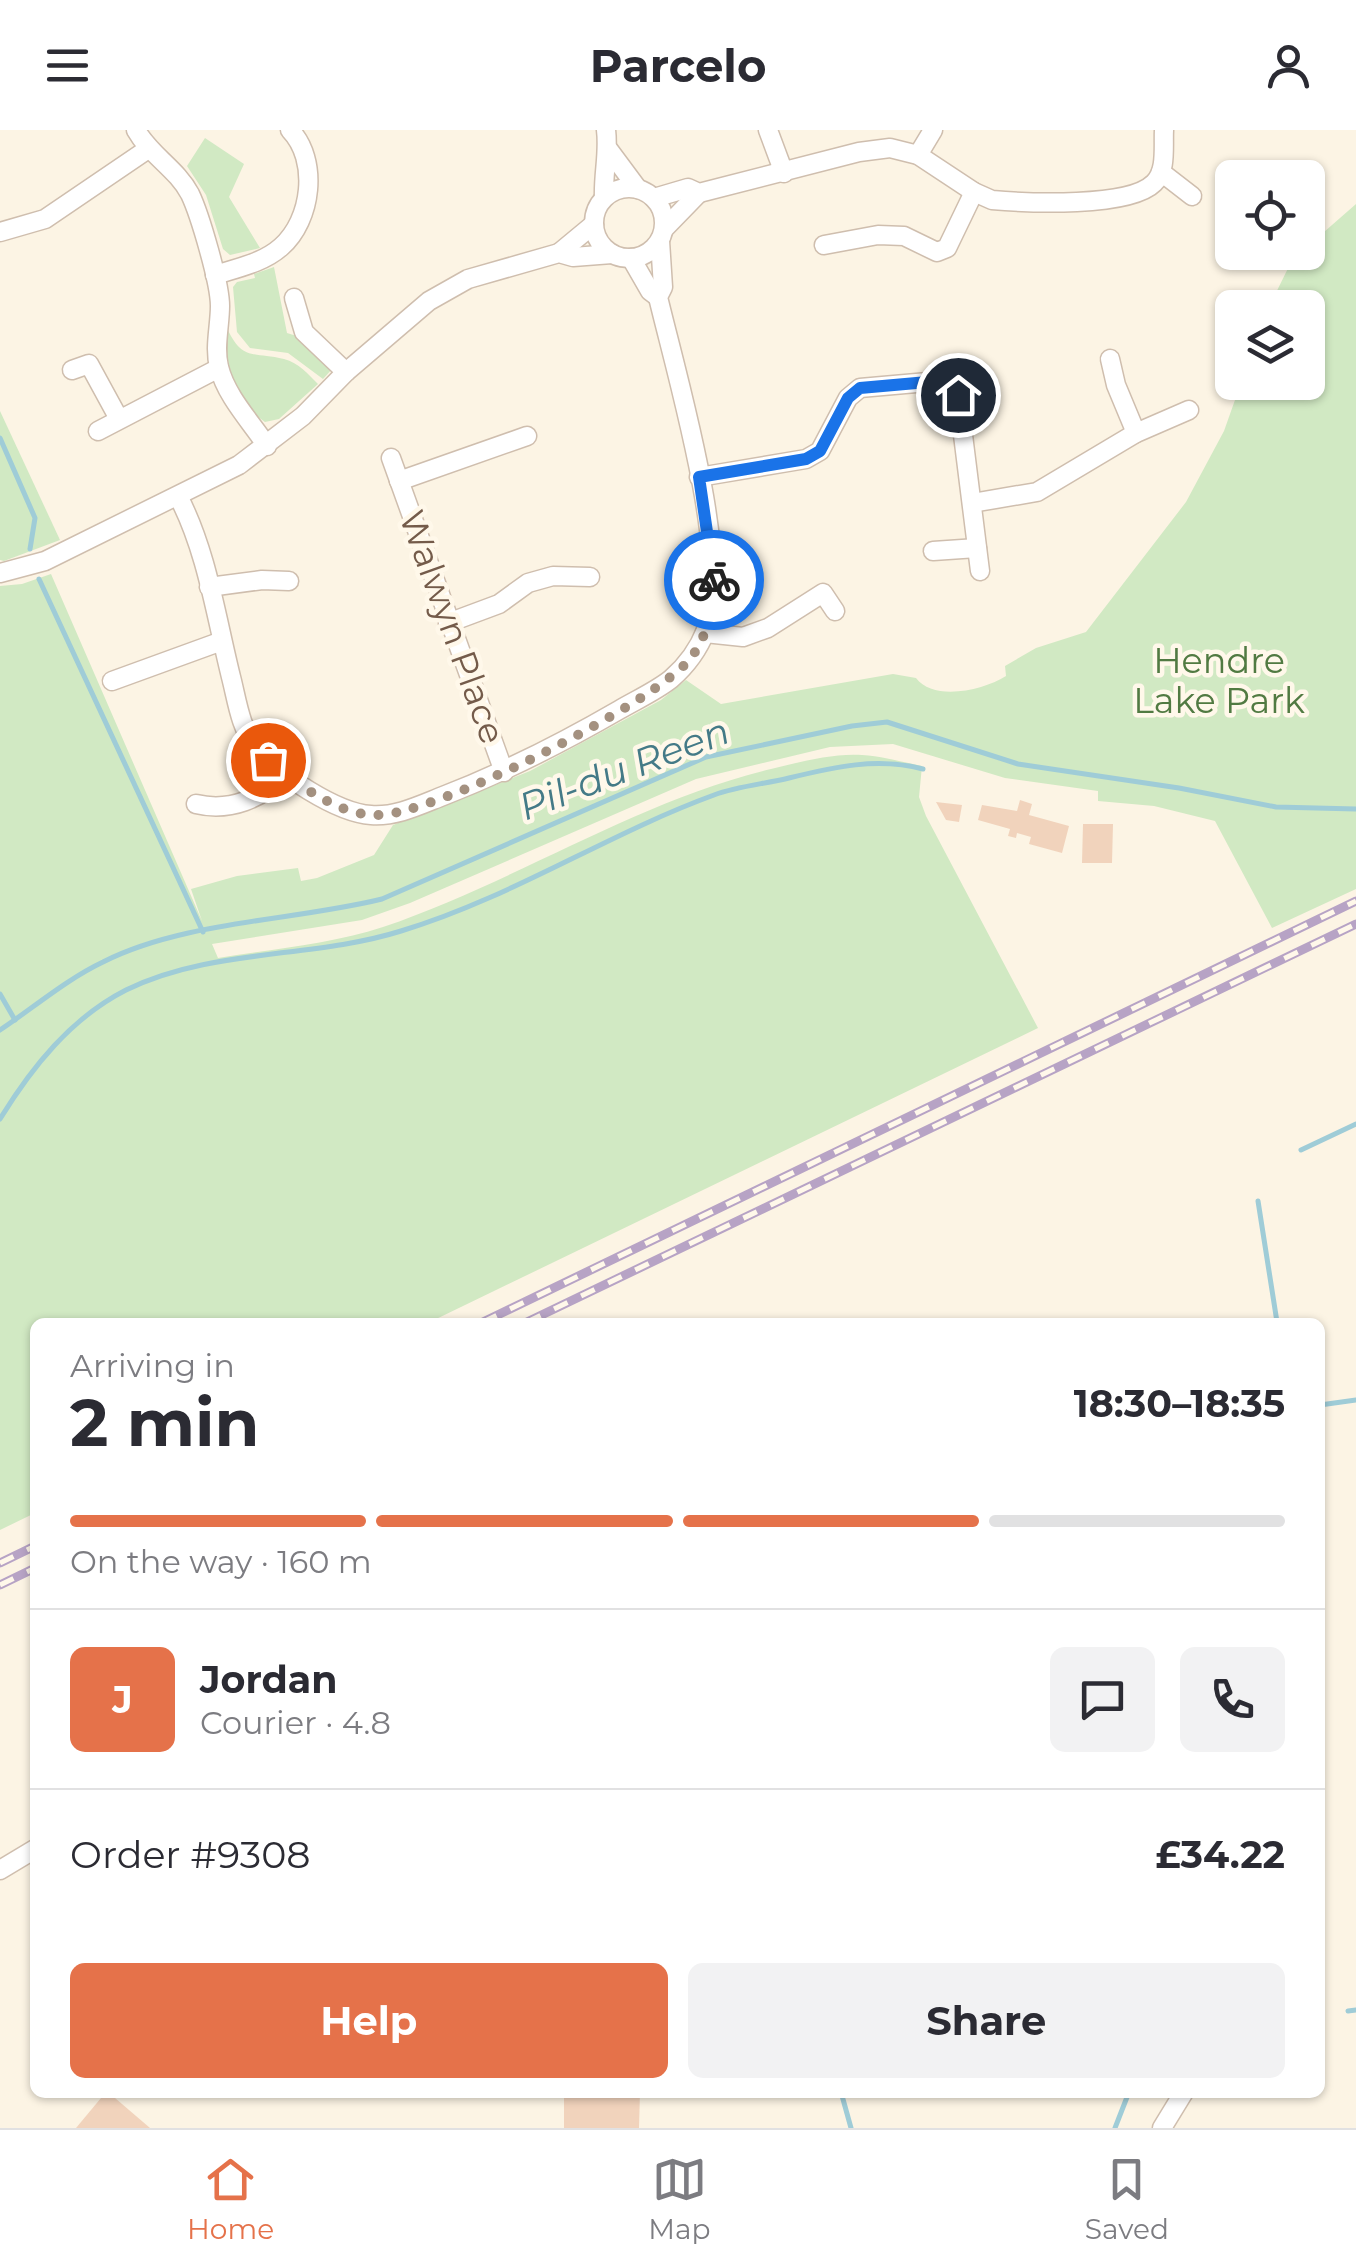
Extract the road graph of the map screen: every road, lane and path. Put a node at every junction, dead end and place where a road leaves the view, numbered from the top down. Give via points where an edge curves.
1 (136, 130) edge
2 (290, 130) edge
3 (606, 130) edge
4 (768, 130) edge
5 (933, 130) edge
6 (1164, 130) edge
7 (148, 149) junction
8 (609, 150) junction
9 (918, 155) junction
10 (1161, 172) junction
11 (784, 173) junction
12 (699, 192) junction
13 (974, 192) junction
14 (646, 193) junction
15 (1192, 196) dead end
16 (604, 198) junction
17 (594, 224) junction
18 (0, 232) edge
19 (662, 235) junction
20 (824, 246) dead end
21 (559, 253) junction
22 (622, 256) junction
23 (215, 275) junction
24 (658, 297) junction
25 (294, 298) dead end
26 (1110, 360) dead end
27 (219, 368) junction
28 (72, 370) dead end
29 (346, 372) junction
30 (1189, 410) dead end
31 (119, 419) junction
32 (500, 423) dead end
33 (98, 431) dead end
34 (1136, 433) junction
35 (527, 436) dead end
36 (507, 443) junction
37 (268, 446) junction
38 (391, 458) dead end
39 (699, 477) junction
40 (399, 481) junction
41 (178, 496) junction
42 (972, 504) junction
43 (977, 548) junction
44 (932, 551) dead end
45 (980, 571) dead end
46 (0, 573) edge
47 (590, 577) dead end
48 (290, 581) dead end
49 (209, 587) junction
50 (835, 611) dead end
51 (448, 622) junction
52 (705, 633) junction
53 (222, 641) junction
54 (112, 681) dead end
55 (504, 772) junction
56 (284, 773) junction
57 (196, 804) dead end
58 (30, 1852) edge
59 (0, 1870) edge
60 (1180, 2098) edge
61 (1162, 2128) edge

1 - 7 street
2 - 23 street via 308,167 299,222 271,254
3 - 8 street
4 - 11 street
5 - 9 street
6 - 10 street
7 - 18 street via 45,218
7 - 23 street via 191,196
8 - 14 street
8 - 16 street
9 - 11 street via 890,148 859,152
9 - 13 street
10 - 13 street via 1141,192 1118,198 1012,201
10 - 15 street
11 - 12 street
12 - 14 street
12 - 19 street
13 - 20 street via 947,248 938,252 904,236
14 - 16 street via 620,188
14 - 19 street via 664,217
16 - 17 street
17 - 21 street
17 - 22 street via 603,246
19 - 22 street via 652,250
19 - 24 street
21 - 22 street
21 - 29 street via 468,279 429,301
22 - 24 street
23 - 27 street
24 - 39 street
25 - 29 street via 304,332
26 - 34 street
27 - 31 street
27 - 37 street
28 - 31 street via 89,364
29 - 37 street
30 - 34 street
31 - 33 street
32 - 36 street
34 - 42 street via 1036,492
35 - 36 street, Walwyn Place
36 - 40 street, Walwyn Place
37 - 41 street
38 - 40 street, Walwyn Place
39 - 42 street via 806,459 820,451 860,388 939,381 958,395
39 - 52 street via 714,572
40 - 51 street, Walwyn Place
41 - 46 street via 26,568
41 - 49 street
42 - 43 street
43 - 44 street
43 - 45 street
47 - 51 street via 569,567
48 - 49 street
49 - 53 street
50 - 52 street via 823,592 756,633
51 - 55 street, Walwyn Place
52 - 55 street via 670,680
53 - 54 street
53 - 56 street via 250,739
55 - 56 street via 408,810 374,816 344,809
56 - 57 street via 259,796 229,806
58 - 59 street
60 - 61 street

